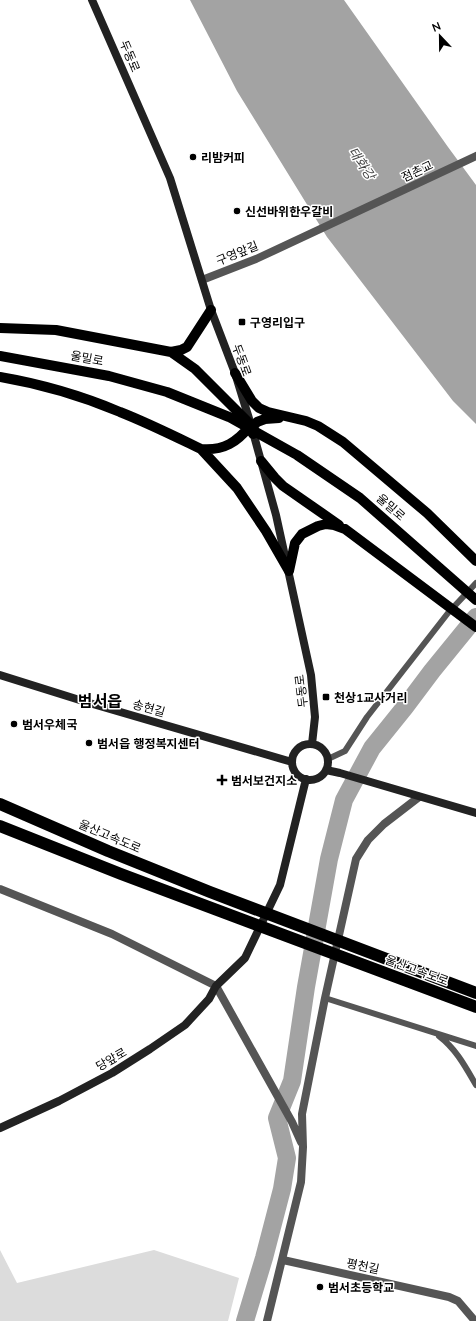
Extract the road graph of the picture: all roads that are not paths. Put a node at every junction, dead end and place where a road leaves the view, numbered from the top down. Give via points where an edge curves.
1 (92, 0) edge
2 (476, 156) edge
3 (281, 248) joint
4 (202, 280) junction
5 (211, 310) junction
6 (0, 328) edge
7 (171, 352) junction
8 (0, 356) edge
9 (235, 373) junction
10 (0, 378) edge
11 (297, 418) junction
12 (252, 429) junction
13 (201, 449) junction
14 (261, 461) junction
15 (345, 529) junction
16 (476, 561) edge
17 (289, 571) junction
18 (476, 583) edge
19 (476, 600) edge
20 (476, 627) edge
21 (0, 675) edge
22 (312, 744) junction
23 (328, 759) junction
24 (292, 762) junction
25 (326, 770) junction
26 (306, 779) junction
27 (419, 797) junction
28 (0, 804) edge
29 (476, 813) edge
30 (0, 826) edge
31 (0, 889) edge
32 (216, 986) junction
33 (476, 994) edge
34 (325, 998) junction
35 (476, 1007) edge
36 (436, 1033) junction
37 (476, 1046) edge
38 (476, 1085) edge
39 (0, 1128) edge
40 (303, 1147) junction
41 (282, 1260) junction
42 (267, 1321) edge
43 (476, 1321) edge

1 - 4 main road, 두동로 via 170,178
2 - 3 street, 점촌교
3 - 4 street, 구영앞길
4 - 5 main road, 두동로
5 - 7 main road via 187,347
5 - 9 main road, 두동로
6 - 7 main road via 56,330
7 - 12 main road via 194,369
8 - 19 main road, 울밀로 via 109,376 167,392 229,418 298,455 360,498
9 - 11 main road via 259,408
9 - 12 main road, 두동로
10 - 13 main road via 65,392 120,412
11 - 12 main road via 261,420 255,423
11 - 16 main road via 318,426 344,442 427,512
12 - 13 main road via 222,448
12 - 14 main road, 두동로
13 - 17 main road via 237,488
14 - 15 main road via 283,486
14 - 17 main road, 두동로
15 - 17 main road via 326,524 302,534 296,543
15 - 20 main road
17 - 22 main road, 두동로 via 312,675 316,717
18 - 23 lane via 448,613 367,718 345,752
21 - 24 main road, 송현길
22 - 23 main road via 322,748
22 - 24 main road via 306,744 296,751
23 - 25 main road
24 - 26 main road via 296,773
25 - 26 main road via 318,778
25 - 27 main road
26 - 32 main road, 당앞로 via 280,885 245,958
27 - 29 main road
27 - 34 street via 384,824 368,840 356,859
28 - 33 highway, 울산고속도로 via 210,892
30 - 35 highway, 울산고속도로 via 120,874
31 - 32 street via 112,934
32 - 39 main road, 당앞로 via 209,999 185,1025 150,1049 59,1101
32 - 40 street via 292,1122
34 - 36 lane
34 - 40 street via 302,1114
36 - 37 lane
36 - 38 lane via 459,1055
40 - 41 street via 301,1182
41 - 42 street
41 - 43 street, 평천길 via 449,1297 458,1301

